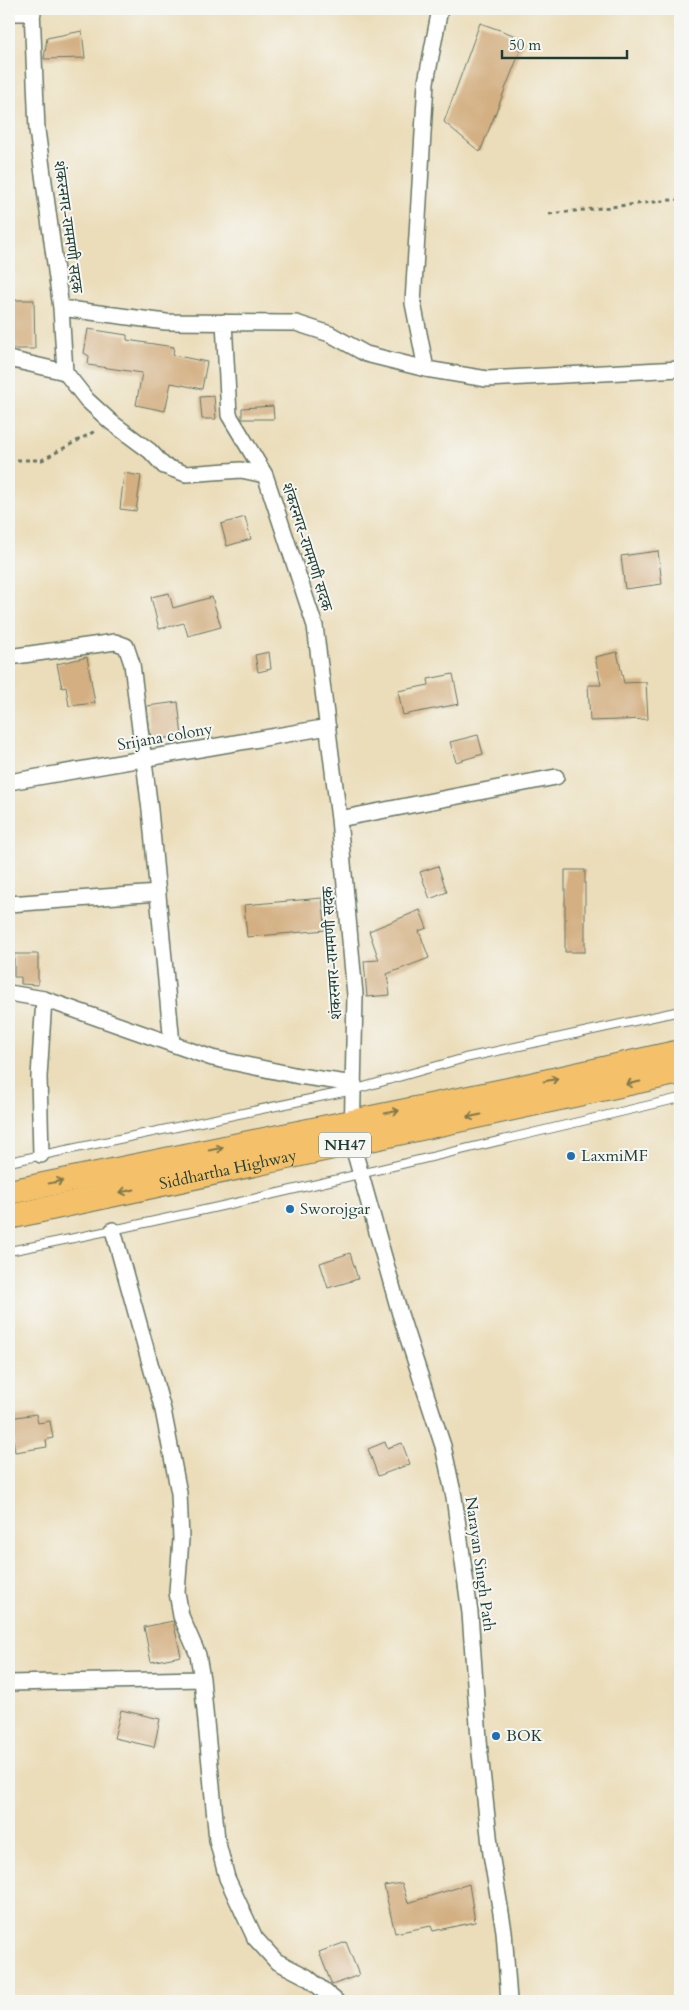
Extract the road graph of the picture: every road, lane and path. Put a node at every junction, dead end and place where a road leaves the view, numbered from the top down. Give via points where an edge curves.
1 (440, 9) edge
2 (32, 11) edge
3 (9, 13) edge
4 (680, 199) edge
5 (549, 214) dead end
6 (62, 308) junction
7 (224, 322) junction
8 (9, 358) edge
9 (426, 369) junction
10 (680, 370) edge
11 (65, 372) junction
12 (111, 422) junction
13 (9, 460) edge
14 (265, 476) junction
15 (9, 657) edge
16 (328, 727) junction
17 (144, 759) junction
18 (556, 777) dead end
19 (9, 782) edge
20 (339, 819) junction
21 (158, 893) junction
22 (9, 904) edge
23 (9, 993) edge
24 (44, 999) junction
25 (680, 1011) edge
26 (172, 1044) junction
27 (680, 1052) edge
28 (680, 1072) edge
29 (353, 1087) junction
30 (680, 1098) edge
31 (352, 1120) junction
32 (352, 1143) junction
33 (41, 1155) junction
34 (9, 1162) edge
35 (360, 1172) junction
36 (9, 1192) edge
37 (9, 1217) edge
38 (113, 1230) junction
39 (9, 1251) edge
40 (202, 1679) junction
41 (9, 1683) edge
42 (336, 2001) edge
43 (509, 2001) edge

1 - 9 street via 426,82 413,304
2 - 3 street
2 - 6 street, शंकरनगर-राममणी सदक via 37,130
4 - 5 path
6 - 7 street via 166,322
6 - 11 street, शंकरनगर-राममणी सदक
7 - 9 street via 296,323 330,334 366,354
7 - 14 street via 229,415
8 - 11 street
9 - 10 street via 487,379
11 - 12 street, शंकरनगर-राममणी सदक via 87,400
12 - 13 path via 42,460
12 - 14 street, शंकरनगर-राममणी सदक via 150,451 164,466 186,474 240,470
14 - 16 street, शंकरनगर-राममणी सदक via 315,626
15 - 17 street via 115,642 126,646 132,664
16 - 17 street, Srijana colony
16 - 20 street, शंकरनगर-राममणी सदक
17 - 19 street, Srijana colony
17 - 21 street
18 - 20 street
20 - 29 street, शंकरनगर-राममणी सदक via 355,995
21 - 22 street
21 - 26 street
23 - 24 street
24 - 26 street
24 - 33 street via 39,1077
25 - 29 lane via 465,1058
26 - 29 street via 252,1068
31 -> 27 highway, Siddhartha Highway / NH47
28 -> 32 highway, Siddhartha Highway / NH47
29 - 31 street, शंकरनगर-राममणी सदक
29 - 33 lane
30 - 35 lane
31 - 32 street, शंकरनगर-राममणी सदक
36 -> 31 highway, Siddhartha Highway / NH47
32 - 35 street, Narayan Singh Path
32 -> 37 highway, Siddhartha Highway / NH47
33 - 34 lane
35 - 38 lane
35 - 43 street, Narayan Singh Path via 400,1314 443,1446 454,1497 470,1613 481,1762 504,1931
38 - 39 lane
38 - 40 street via 163,1410 180,1493 177,1592 182,1616 198,1655
40 - 41 street
40 - 42 street via 217,1840 227,1878 255,1938 276,1961 307,1978

